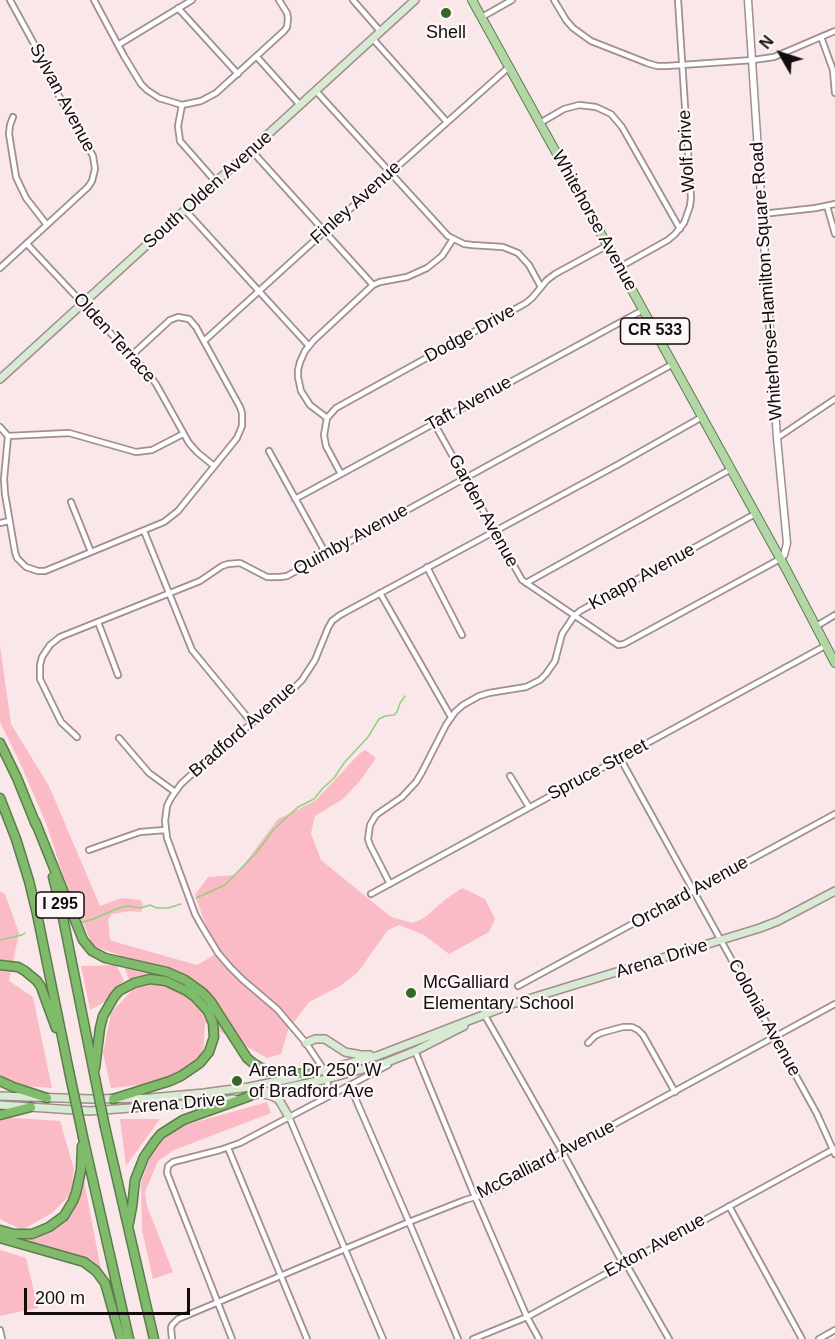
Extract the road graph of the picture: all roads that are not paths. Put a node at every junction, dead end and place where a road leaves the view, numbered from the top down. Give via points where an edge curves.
1 (10, 0) edge
2 (94, 0) edge
3 (192, 0) edge
4 (279, 0) edge
5 (352, 0) edge
6 (415, 0) edge
7 (472, 0) edge
8 (512, 0) edge
9 (554, 0) edge
10 (678, 0) edge
11 (748, 0) edge
12 (178, 8) junction
13 (482, 16) junction
14 (380, 31) junction
15 (835, 31) edge
16 (821, 37) junction
17 (373, 39) junction
18 (118, 45) junction
19 (257, 57) junction
20 (753, 60) junction
21 (682, 65) junction
22 (509, 66) junction
23 (238, 74) junction
24 (316, 91) junction
25 (835, 93) edge
26 (182, 105) junction
27 (300, 105) junction
28 (13, 117) dead end
29 (447, 122) junction
30 (540, 123) junction
31 (251, 150) junction
32 (391, 172) junction
33 (216, 182) junction
34 (835, 204) edge
35 (827, 206) junction
36 (185, 210) junction
37 (762, 214) junction
38 (47, 225) junction
39 (680, 229) junction
40 (324, 232) junction
41 (835, 234) edge
42 (453, 239) junction
43 (27, 244) junction
44 (608, 245) junction
45 (620, 267) junction
46 (0, 268) edge
47 (373, 285) junction
48 (541, 287) junction
49 (259, 291) junction
50 (83, 303) junction
51 (643, 310) junction
52 (204, 341) junction
53 (309, 346) junction
54 (132, 355) junction
55 (673, 364) junction
56 (0, 379) edge
57 (835, 399) edge
58 (702, 417) junction
59 (327, 418) junction
60 (434, 423) junction
61 (0, 427) edge
62 (183, 434) junction
63 (8, 436) junction
64 (777, 438) junction
65 (269, 451) dead end
66 (214, 466) junction
67 (731, 469) junction
68 (342, 474) junction
69 (465, 478) junction
70 (295, 499) junction
71 (71, 502) dead end
72 (755, 514) junction
73 (9, 521) junction
74 (0, 523) edge
75 (144, 531) junction
76 (494, 531) junction
77 (91, 552) junction
78 (326, 554) junction
79 (780, 559) junction
80 (427, 567) junction
81 (526, 583) junction
82 (168, 593) junction
83 (380, 593) junction
84 (835, 615) edge
85 (573, 616) junction
86 (98, 622) junction
87 (815, 627) junction
88 (462, 635) dead end
89 (825, 646) junction
90 (835, 663) edge
91 (118, 675) dead end
92 (451, 717) junction
93 (252, 723) junction
94 (77, 737) dead end
95 (119, 738) dead end
96 (0, 743) edge
97 (620, 758) junction
98 (510, 776) dead end
99 (175, 792) junction
100 (0, 798) edge
101 (529, 807) junction
102 (835, 814) edge
103 (35, 821) junction
104 (165, 830) junction
105 (89, 850) dead end
106 (390, 884) junction
107 (694, 891) junction
108 (835, 891) edge
109 (371, 894) dead end
110 (722, 941) junction
111 (0, 965) edge
112 (518, 986) dead end
113 (835, 1004) edge
114 (484, 1014) junction
115 (774, 1038) junction
116 (306, 1043) junction
117 (588, 1043) dead end
118 (415, 1051) junction
119 (387, 1052) junction
120 (65, 1053) junction
121 (405, 1055) junction
122 (324, 1070) junction
123 (307, 1074) junction
124 (95, 1076) junction
125 (327, 1079) junction
126 (0, 1081) edge
127 (350, 1086) junction
128 (675, 1092) junction
129 (261, 1093) junction
130 (0, 1096) edge
131 (250, 1096) junction
132 (47, 1098) junction
133 (113, 1098) junction
134 (322, 1100) junction
135 (0, 1105) edge
136 (31, 1107) junction
137 (0, 1115) edge
138 (289, 1118) junction
139 (83, 1137) junction
140 (228, 1148) junction
141 (834, 1151) edge
142 (563, 1153) junction
143 (475, 1197) junction
144 (729, 1206) junction
145 (409, 1222) junction
146 (129, 1226) junction
147 (0, 1230) edge
148 (0, 1238) edge
149 (345, 1249) junction
150 (625, 1262) junction
151 (281, 1276) junction
152 (217, 1303) junction
153 (526, 1317) junction
154 (0, 1330) edge
155 (835, 1330) edge
156 (2, 1339) edge
157 (121, 1339) edge
158 (129, 1339) edge
159 (154, 1339) edge
160 (172, 1339) edge
161 (232, 1339) edge
162 (307, 1339) edge
163 (383, 1339) edge
164 (458, 1339) edge
165 (473, 1339) edge
166 (539, 1339) edge
167 (669, 1339) edge
168 (802, 1339) edge
169 (819, 1339) edge

1 - 38 street, Sylvan Avenue via 95,163 88,187
2 - 18 street
3 - 12 street
4 - 19 street via 287,13 287,27
5 - 14 street
6 - 14 main road, South Olden Avenue
7 - 13 main road, Whitehorse Avenue / CR 533
8 - 13 street
9 - 21 street via 573,28 595,43 647,63
10 - 21 street, Wolf Drive
11 - 20 street, Whitehorse-Hamilton Square Road
12 - 18 street
12 - 23 street
13 - 22 main road, Whitehorse Avenue / CR 533
14 - 17 main road, South Olden Avenue
15 - 16 street
16 - 20 street via 774,57
16 - 25 street via 833,70
17 - 24 main road, South Olden Avenue
17 - 29 street
18 - 26 street via 147,90
19 - 23 street
19 - 27 street
20 - 21 street
20 - 37 street, Whitehorse-Hamilton Square Road
21 - 39 street, Wolf Drive via 691,198
22 - 29 street, Finley Avenue
22 - 30 main road, Whitehorse Avenue / CR 533
23 - 26 street via 209,97
24 - 27 main road, South Olden Avenue
24 - 32 street
26 - 33 street via 180,141
27 - 31 main road, South Olden Avenue
28 - 38 street via 9,134 16,177
29 - 32 street, Finley Avenue
30 - 39 street via 579,105 611,114
30 - 44 main road, Whitehorse Avenue / CR 533
31 - 33 main road, South Olden Avenue
31 - 40 street
32 - 40 street, Finley Avenue
32 - 42 street
33 - 36 main road, South Olden Avenue
34 - 35 street
35 - 37 street
35 - 41 street
36 - 49 street
36 - 50 main road, South Olden Avenue
37 - 64 street, Whitehorse-Hamilton Square Road
38 - 43 street, Sylvan Avenue
39 - 45 street
40 - 47 street
40 - 49 street, Finley Avenue
42 - 47 street via 442,256 418,274
42 - 48 street via 518,253
43 - 46 street, Sylvan Avenue
43 - 50 street, Olden Terrace
44 - 45 main road, Whitehorse Avenue / CR 533
44 - 48 street, Dodge Drive via 555,274
45 - 51 main road, Whitehorse Avenue / CR 533
47 - 53 street
48 - 59 street, Dodge Drive via 526,303 339,406
49 - 52 street, Finley Avenue
49 - 53 street
50 - 54 street, Olden Terrace
50 - 56 main road, South Olden Avenue
51 - 55 main road, Whitehorse Avenue / CR 533
51 - 60 street, Taft Avenue
52 - 54 street via 193,322 178,317
52 - 66 street via 240,407 243,420 237,438
53 - 59 street via 298,369 299,385 310,405
54 - 62 street, Olden Terrace via 156,384
55 - 58 main road, Whitehorse Avenue / CR 533
55 - 69 street, Quimby Avenue
57 - 64 street
58 - 67 main road, Whitehorse Avenue / CR 533
58 - 76 street, Bradford Avenue
59 - 68 street via 325,441
60 - 68 street, Taft Avenue
60 - 69 street, Garden Avenue
61 - 63 street
62 - 63 street via 152,450 136,452 69,434
62 - 66 street, Olden Terrace
63 - 73 street via 4,479
64 - 79 street, Whitehorse-Hamilton Square Road via 787,543
65 - 70 street
66 - 75 street via 172,517
67 - 72 main road, Whitehorse Avenue / CR 533
67 - 81 street
68 - 70 street, Taft Avenue
69 - 76 street, Garden Avenue
69 - 78 street, Quimby Avenue
70 - 78 street
71 - 77 street
72 - 79 main road, Whitehorse Avenue / CR 533
72 - 85 street, Knapp Avenue
73 - 74 street
73 - 77 street via 15,552 21,563 31,569 45,571
75 - 77 street
75 - 82 street
76 - 80 street, Bradford Avenue
76 - 81 street, Garden Avenue
78 - 82 street, Quimby Avenue via 280,577 267,577 240,563 228,564 200,581
79 - 85 street, Garden Avenue via 624,644 618,645
79 - 87 main road, Whitehorse Avenue / CR 533
80 - 83 street, Bradford Avenue
80 - 88 street
81 - 85 street, Garden Avenue
82 - 86 street, Quimby Avenue
82 - 93 street via 192,650
83 - 92 street
83 - 93 street, Bradford Avenue via 332,621 302,680
84 - 87 street
85 - 92 street, Knapp Avenue via 562,634 555,661 540,680 526,687 479,696
86 - 91 street
86 - 94 street, Quimby Avenue via 54,641 40,665 43,687 62,722
87 - 89 main road, Whitehorse Avenue / CR 533
89 - 90 main road, Whitehorse Avenue / CR 533
89 - 97 street, Spruce Street
92 - 106 street, Knapp Avenue via 416,782 376,815 370,825 370,845
93 - 99 street, Bradford Avenue
95 - 99 street via 149,772
96 - 103 highway, I 295
97 - 101 street, Spruce Street
97 - 107 street, Colonial Avenue
98 - 101 street
99 - 104 street, Bradford Avenue via 167,806
100 - 120 highway, I 295 via 29,881
101 - 106 street, Spruce Street
102 - 107 street, Orchard Avenue
103 - 123 highway via 83,940 92,951 185,980 211,1002 253,1064 274,1073
103 - 124 highway, I 295 via 61,909
104 - 105 street via 140,832
104 - 116 street, Bradford Avenue via 195,914 208,938 230,967 277,1009
106 - 109 street, Spruce Street
107 - 110 street, Colonial Avenue
107 - 112 street, Orchard Avenue
108 - 110 main road, Arena Drive via 778,921
110 - 114 main road, Arena Drive
110 - 115 street, Colonial Avenue
111 - 120 highway via 18,967 37,981
113 - 115 street, McGalliard Avenue
114 - 118 main road, Arena Drive
114 - 119 main road, Arena Drive
114 - 142 street
115 - 128 street, McGalliard Avenue
115 - 141 street, Colonial Avenue
116 - 119 main road via 320,1038 354,1054
116 - 122 street, Bradford Avenue
117 - 128 street via 612,1030 628,1026 638,1029
118 - 121 main road, Arena Drive
118 - 143 street
119 - 122 main road, Arena Drive
120 - 139 highway, I 295, bridge
121 - 125 main road, Arena Drive
121 - 127 street
122 - 123 main road, Arena Drive
122 - 125 street, Bradford Avenue
123 - 133 main road, Arena Drive via 204,1093
124 - 133 highway via 103,1016 114,997 127,986 142,980 166,981 187,991 208,1011 214,1037 200,1063 170,1081
124 - 146 highway, I 295, bridge
125 - 129 main road, Arena Drive
125 - 134 street via 328,1088
126 - 132 highway
127 - 134 street
127 - 145 street
128 - 142 street, McGalliard Avenue
129 - 131 main road, Arena Drive
129 - 138 main road via 279,1100
130 - 132 main road, Arena Drive
131 - 136 main road, Arena Drive via 89,1111
131 - 146 highway via 183,1120 160,1134 144,1157 135,1180
132 - 133 main road, Arena Drive
134 - 138 street
135 - 136 main road, Arena Drive
136 - 137 highway
138 - 140 street
138 - 149 street
139 - 147 highway via 79,1183 64,1215 32,1234
139 - 158 highway, I 295
140 - 151 street
140 - 152 street via 170,1164 167,1173
141 - 144 street, Exton Avenue
142 - 143 street, McGalliard Avenue
142 - 150 street
143 - 145 street, McGalliard Avenue
143 - 153 street
144 - 150 street, Exton Avenue
144 - 168 street
145 - 149 street, McGalliard Avenue
145 - 164 street
146 - 159 highway, I 295
148 - 157 highway via 84,1262 96,1271 105,1283
149 - 151 street, McGalliard Avenue
149 - 163 street
150 - 153 street, Exton Avenue
150 - 167 street
151 - 152 street, McGalliard Avenue
151 - 162 street
152 - 160 street, McGalliard Avenue via 178,1319 171,1328
152 - 161 street
153 - 165 street, Exton Avenue
153 - 166 street
154 - 156 street
155 - 169 street

